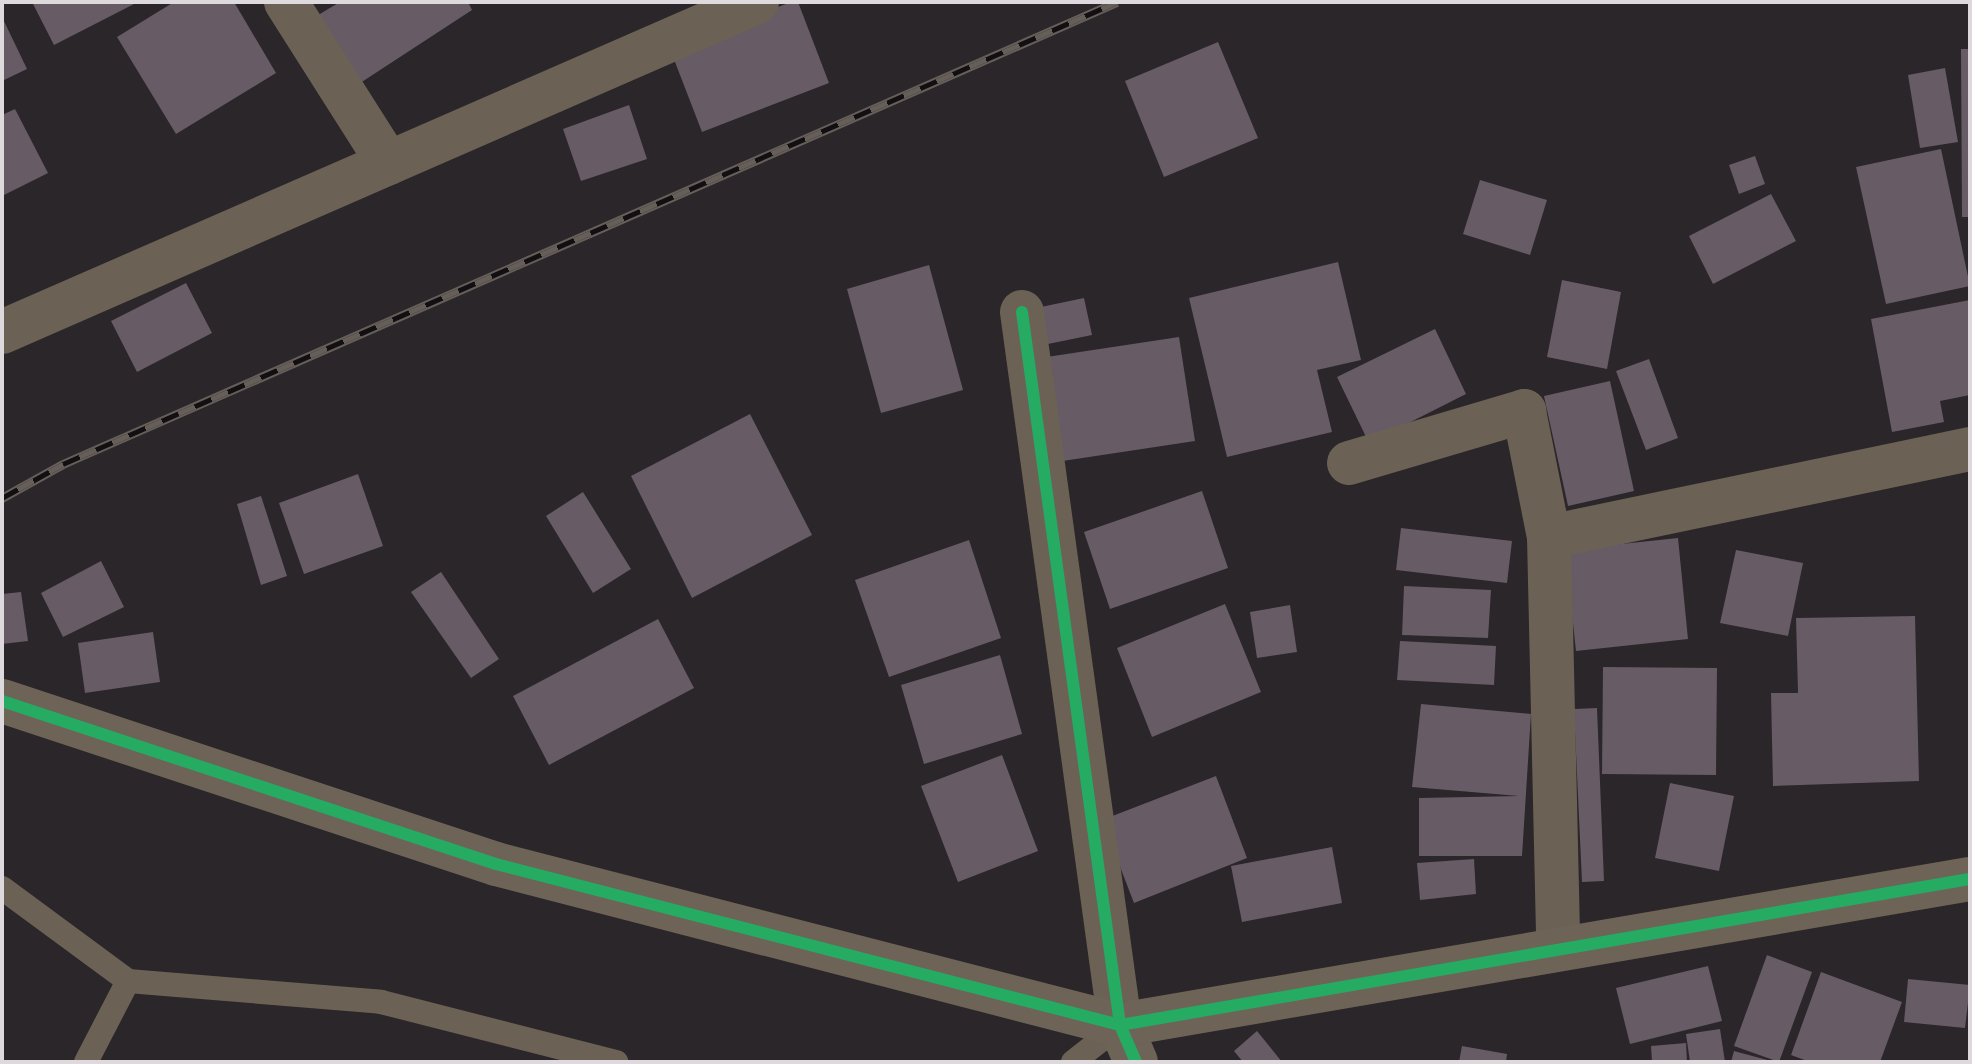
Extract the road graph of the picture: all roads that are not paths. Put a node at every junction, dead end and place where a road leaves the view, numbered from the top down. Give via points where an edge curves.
1 (286, 2) edge
2 (757, 2) edge
3 (388, 163) junction
4 (1022, 312) dead end
5 (2, 332) edge
6 (1970, 449) edge
7 (1349, 463) dead end
8 (1549, 537) junction
9 (2, 701) edge
10 (1970, 879) edge
11 (2, 888) edge
12 (1558, 949) junction
13 (128, 981) junction
14 (1128, 1044) edge
15 (86, 1062) edge
16 (616, 1062) edge
17 (1073, 1062) edge

1 - 3 street
2 - 3 street
3 - 5 street
4 - 14 street
6 - 8 street
7 - 8 street via 1524,411
8 - 12 street
9 - 14 street via 496,864
10 - 12 street
11 - 13 lane
12 - 14 street
13 - 15 lane
13 - 16 lane via 381,1002
14 - 17 lane

